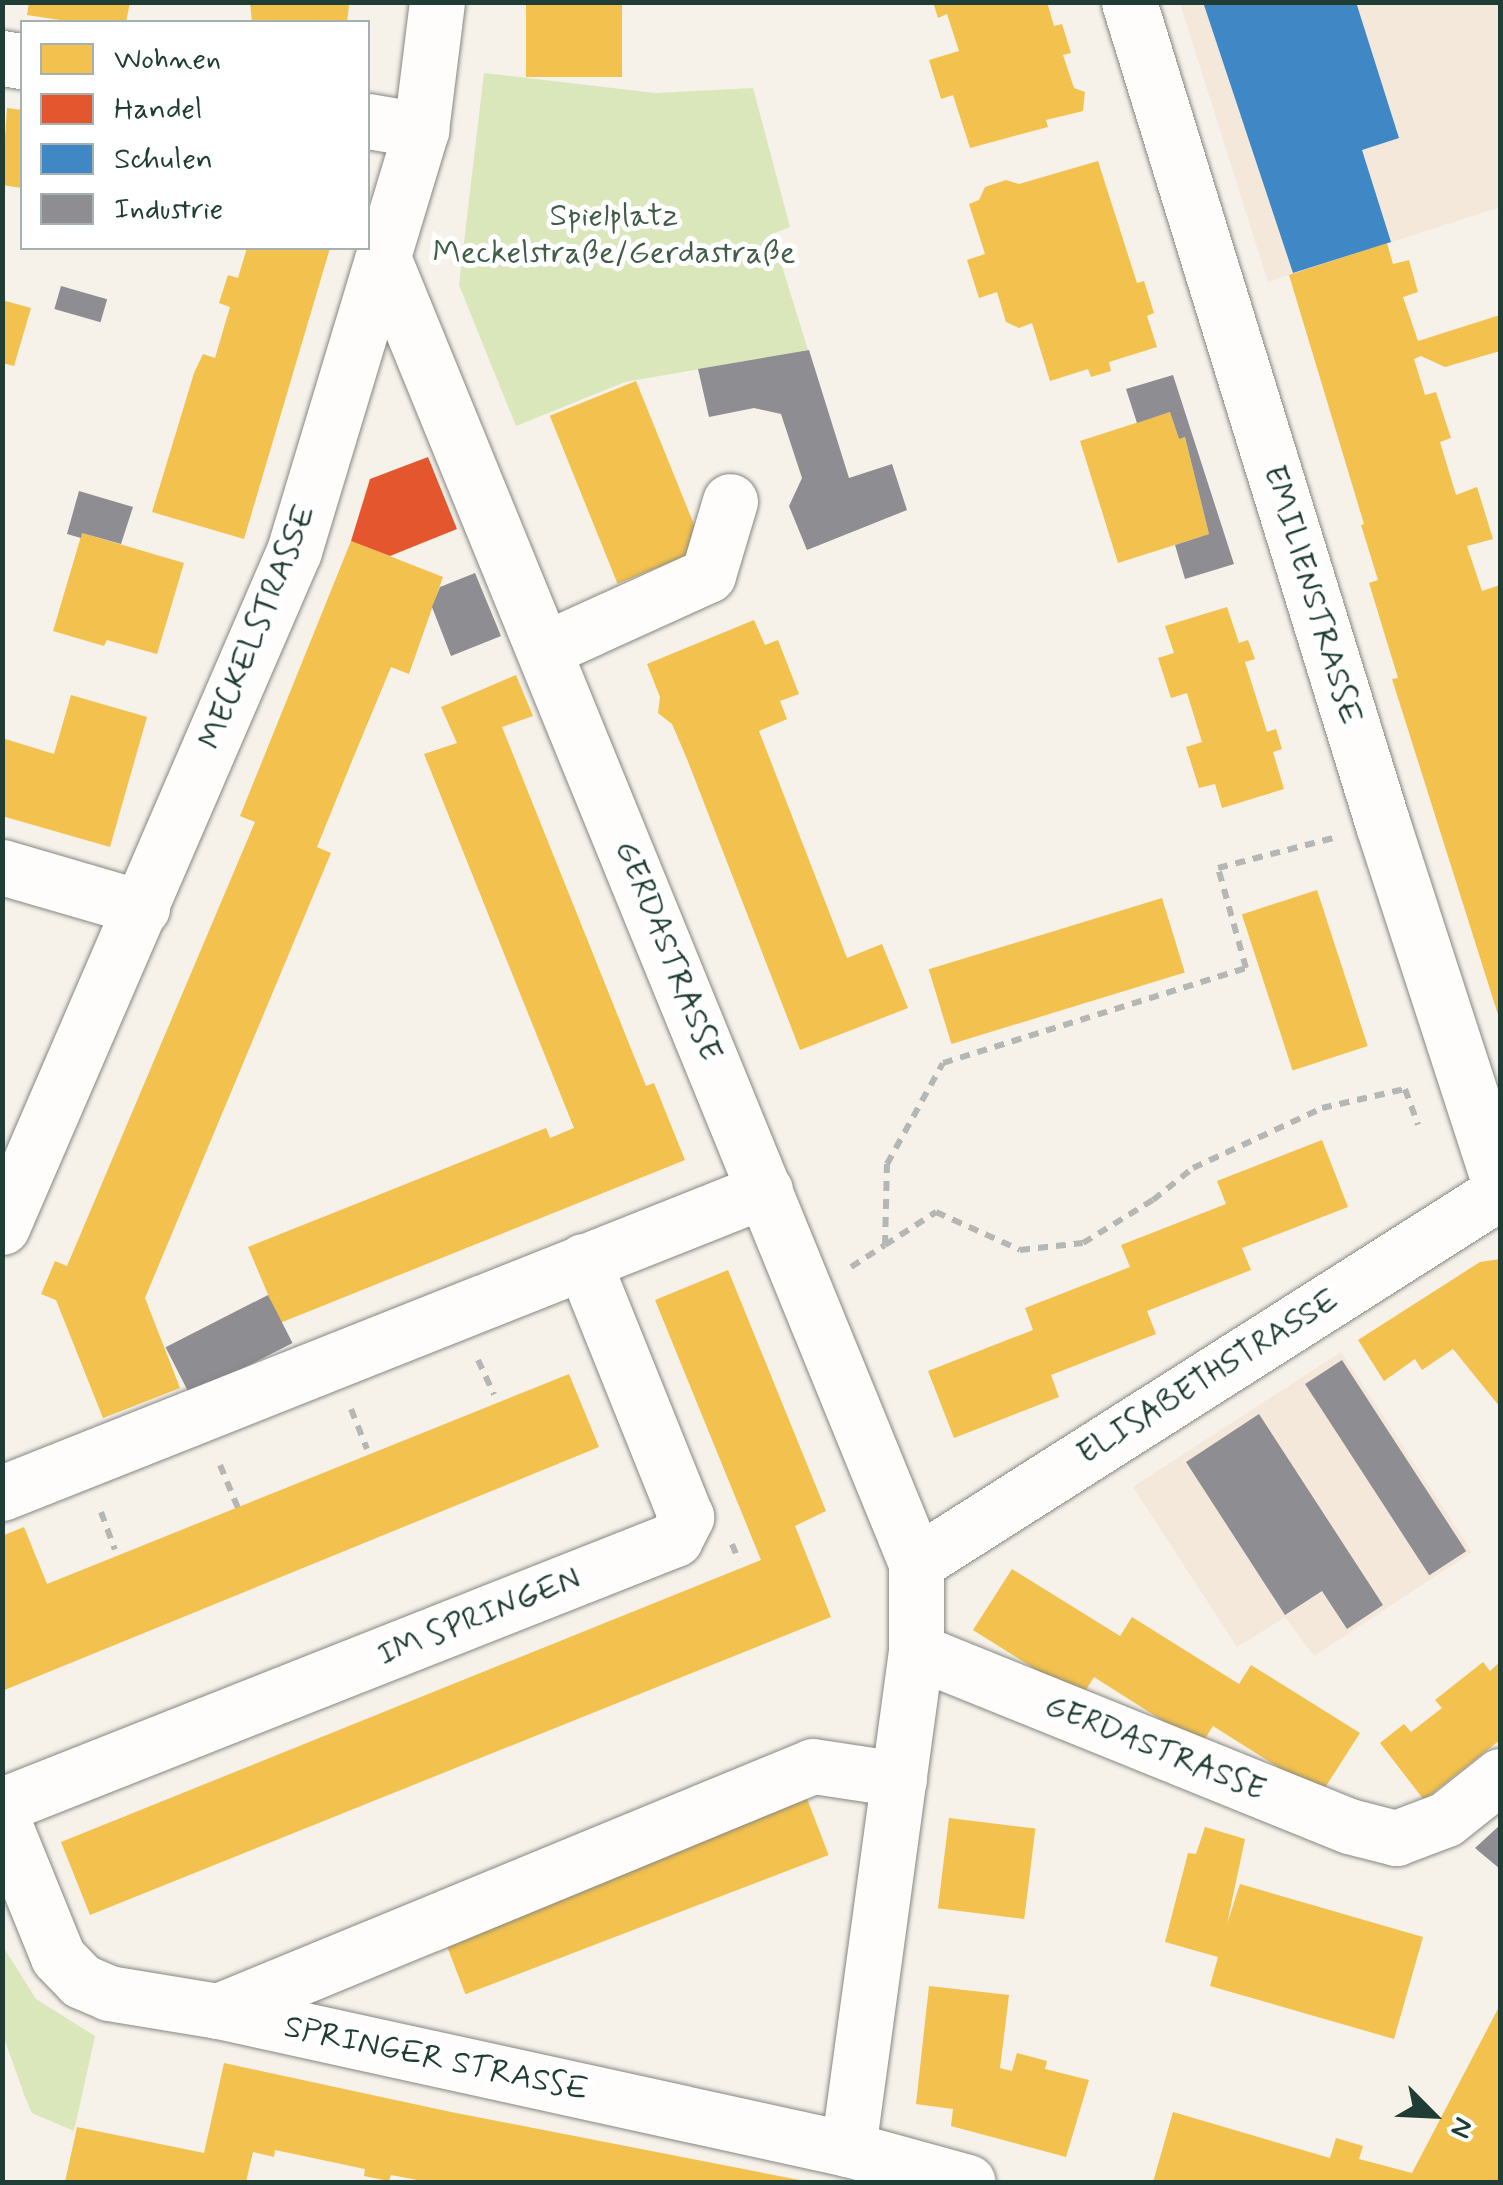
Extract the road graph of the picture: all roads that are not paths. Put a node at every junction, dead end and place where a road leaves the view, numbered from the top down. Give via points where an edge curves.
1 (437, 2) edge
2 (1130, 2) edge
3 (370, 120) edge
4 (422, 130) junction
5 (384, 260) junction
6 (730, 502) dead end
7 (545, 649) junction
8 (2, 868) edge
9 (142, 908) junction
10 (1500, 1188) edge
11 (765, 1190) junction
12 (7, 1203) edge
13 (583, 1261) junction
14 (2, 1493) edge
15 (916, 1563) junction
16 (916, 1651) junction
17 (1500, 1776) edge
18 (899, 1779) junction
19 (2, 1805) edge
20 (2, 1819) edge
21 (218, 2011) junction
22 (848, 2149) junction
23 (968, 2182) edge

1 - 4 street, MECKELSTRASSE
2 - 10 street, EMILIENSTRASSE
3 - 4 street
4 - 5 street, MECKELSTRASSE
5 - 7 street, GERDASTRASSE
5 - 9 street, MECKELSTRASSE via 294,551
6 - 7 street via 708,574
7 - 11 street, GERDASTRASSE
8 - 9 street
9 - 12 street, MECKELSTRASSE
10 - 15 street, ELISABETHSTRASSE
11 - 13 street
11 - 15 street, GERDASTRASSE
13 - 14 street
13 - 19 street, IM SPRINGEN via 686,1516 675,1540
15 - 16 street, GERDASTRASSE
16 - 17 street, GERDASTRASSE via 1349,1826 1396,1838 1446,1819
16 - 18 street, GERDASTRASSE
18 - 21 street via 813,1766
18 - 22 street, GERDASTRASSE
20 - 21 street, SPRINGER STRASSE via 58,1957 81,1982
21 - 22 street, SPRINGER STRASSE
22 - 23 street, SPRINGER STRASSE

